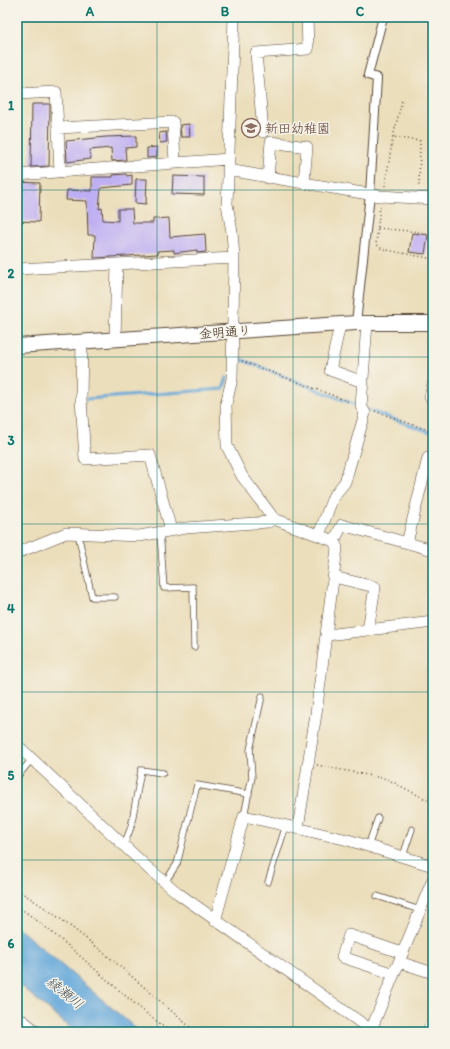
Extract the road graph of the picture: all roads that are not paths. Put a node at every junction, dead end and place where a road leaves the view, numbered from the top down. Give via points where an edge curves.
1 (234, 17) edge
2 (307, 17) edge
3 (383, 17) edge
4 (17, 94) edge
5 (58, 128) junction
6 (263, 132) dead end
7 (175, 163) junction
8 (229, 164) junction
9 (60, 172) junction
10 (17, 175) edge
11 (268, 178) junction
12 (304, 182) junction
13 (378, 195) junction
14 (433, 198) edge
15 (234, 258) junction
16 (116, 264) junction
17 (17, 270) edge
18 (362, 323) junction
19 (433, 323) edge
20 (340, 325) junction
21 (233, 332) junction
22 (116, 339) junction
23 (82, 342) junction
24 (17, 346) edge
25 (363, 382) junction
26 (433, 384) edge
27 (430, 397) dead end
28 (433, 459) edge
29 (274, 519) junction
30 (166, 531) junction
31 (78, 534) junction
32 (319, 535) junction
33 (334, 541) junction
34 (407, 544) junction
35 (433, 550) edge
36 (17, 553) edge
37 (334, 577) junction
38 (115, 597) dead end
39 (433, 622) edge
40 (368, 630) junction
41 (327, 635) junction
42 (194, 647) dead end
43 (262, 696) dead end
44 (17, 746) edge
45 (32, 759) junction
46 (162, 773) dead end
47 (17, 777) edge
48 (249, 794) junction
49 (244, 816) junction
50 (378, 818) dead end
51 (286, 825) junction
52 (298, 828) junction
53 (412, 829) dead end
54 (124, 845) junction
55 (368, 846) junction
56 (403, 856) junction
57 (433, 866) edge
58 (433, 879) edge
59 (165, 882) junction
60 (268, 882) dead end
61 (377, 896) dead end
62 (420, 910) junction
63 (215, 921) junction
64 (400, 958) junction
65 (433, 973) edge
66 (394, 974) junction
67 (17, 1016) edge
68 (433, 1021) edge
69 (373, 1031) edge
70 (37, 1032) edge
71 (427, 1032) edge

1 - 8 street
2 - 6 street via 308,49 256,53
3 - 13 street via 368,75 377,78
4 - 5 street via 56,92
5 - 7 street via 173,122
5 - 9 street
7 - 8 street
7 - 9 street
8 - 11 street
8 - 15 street via 227,204
9 - 10 street
11 - 12 street
11 - 12 street via 271,142 308,147
12 - 13 street
13 - 14 street
13 - 18 street
15 - 16 street
15 - 21 street
16 - 17 street
16 - 22 street
18 - 19 street, 金明通り
18 - 20 street, 金明通り
18 - 25 street
20 - 21 street, 金明通り
20 - 25 street via 330,370
21 - 22 street, 金明通り
21 - 29 street via 232,380 226,404 227,446 242,476
22 - 23 street, 金明通り
23 - 24 street, 金明通り
23 - 30 street via 81,399 85,459 150,455
25 - 32 street via 362,406 365,413 345,482 333,497
26 - 27 street
28 - 34 street via 428,458
29 - 30 street via 268,522
29 - 32 street
30 - 31 street via 139,536
30 - 42 lane via 164,588 193,587
31 - 36 street via 66,534
31 - 38 lane via 92,597
32 - 33 street
33 - 34 street via 342,525
33 - 37 street via 337,548
34 - 35 street
37 - 40 street via 374,587
37 - 41 street
39 - 40 street
40 - 41 street
41 - 52 street
43 - 48 lane via 250,750 252,777
44 - 45 street
45 - 47 lane
45 - 54 street
46 - 54 lane via 141,770 131,827
48 - 49 lane
48 - 59 lane via 197,785 177,864
49 - 51 street
49 - 63 street
50 - 55 lane
51 - 52 street
51 - 60 lane
52 - 55 street
53 - 56 lane
54 - 59 street
55 - 56 street
56 - 57 street
58 - 62 street
59 - 63 street
61 - 62 lane
62 - 64 street
63 - 69 street
64 - 65 street
64 - 66 street
64 - 66 street via 349,935 342,957
66 - 69 street
67 - 70 street
68 - 71 street

